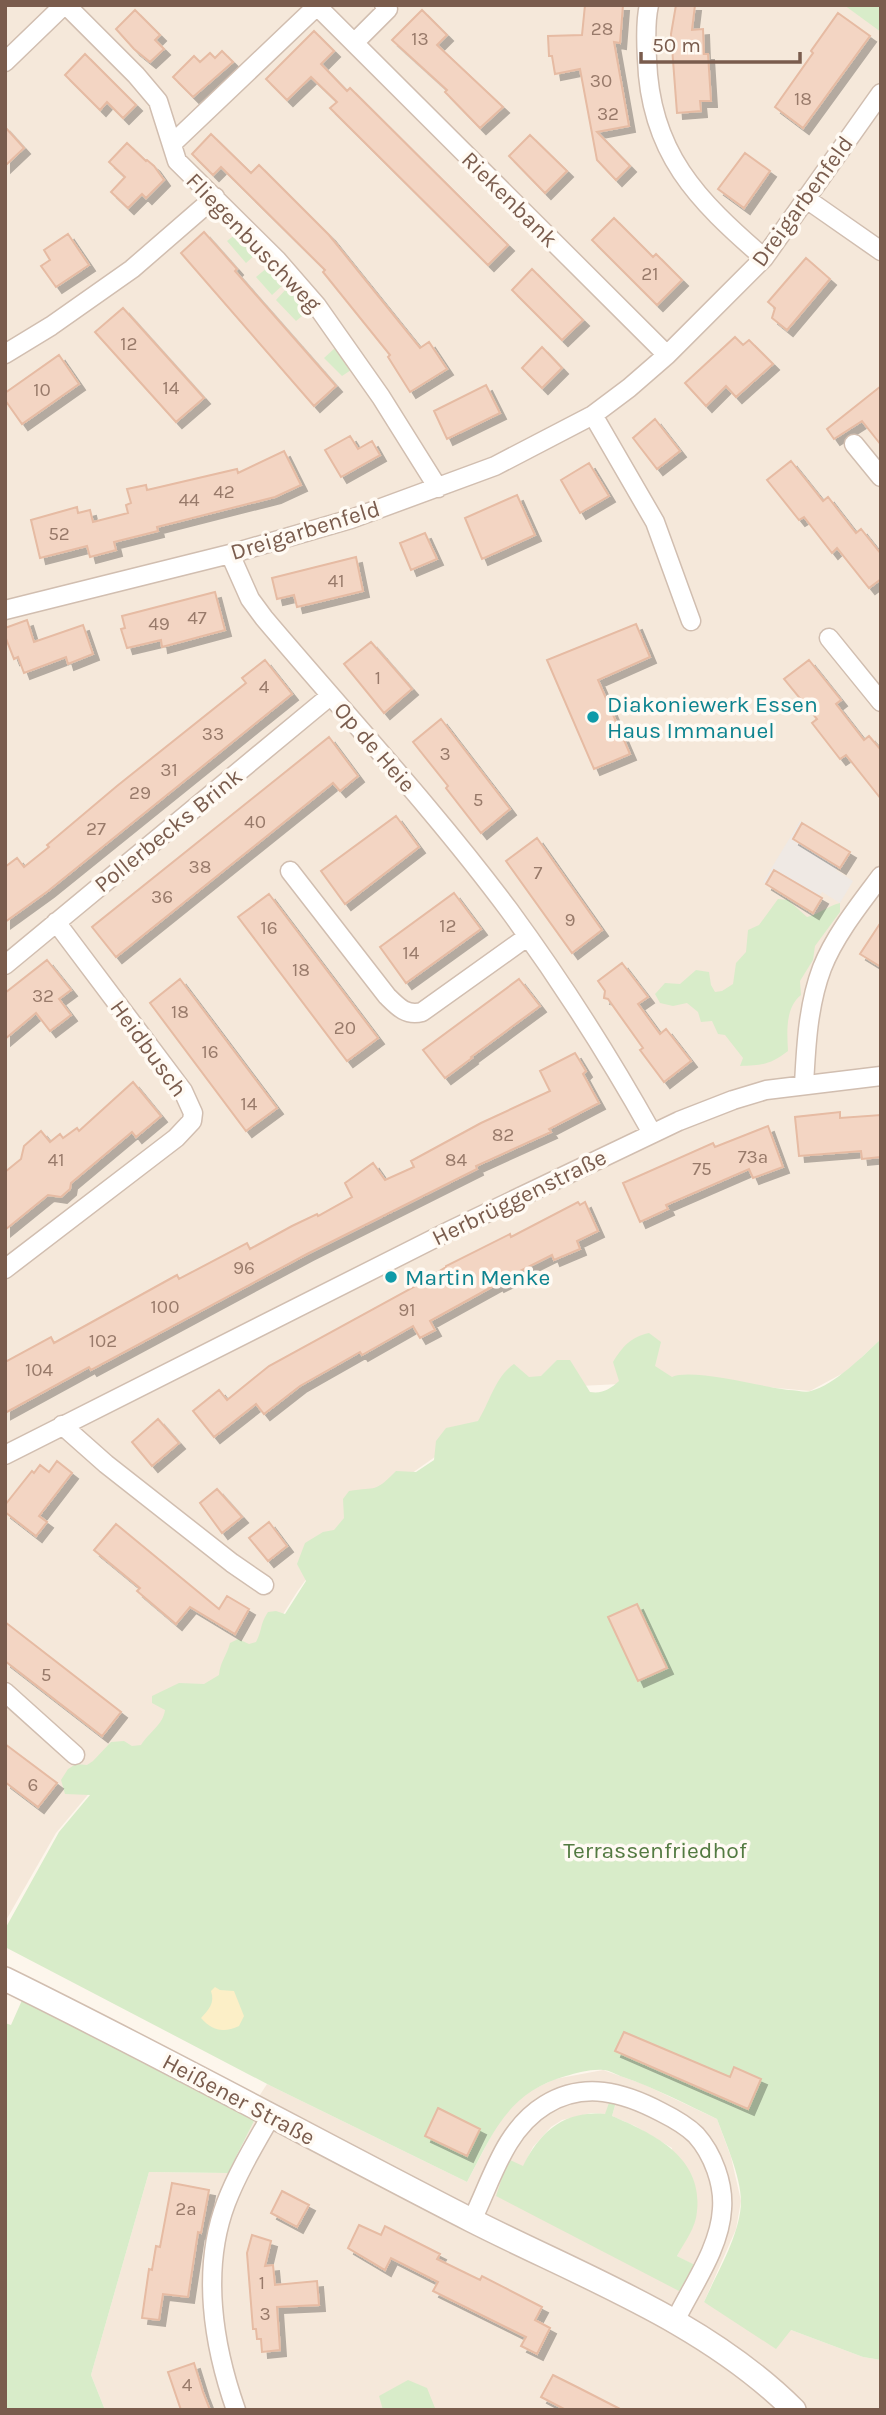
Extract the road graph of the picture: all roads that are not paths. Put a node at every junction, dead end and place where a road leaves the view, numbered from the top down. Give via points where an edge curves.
1 (65, 5) edge
2 (649, 5) edge
3 (318, 6) edge
4 (388, 7) edge
5 (354, 43) junction
6 (5, 62) edge
7 (881, 93) edge
8 (172, 144) junction
9 (215, 198) junction
10 (805, 198) junction
11 (881, 251) edge
12 (764, 258) junction
13 (5, 354) edge
14 (667, 355) junction
15 (593, 415) junction
16 (854, 444) dead end
17 (881, 477) edge
18 (438, 488) junction
19 (230, 554) junction
20 (5, 610) edge
21 (691, 621) dead end
22 (829, 638) dead end
23 (330, 696) junction
24 (881, 702) edge
25 (290, 871) dead end
26 (881, 876) edge
27 (56, 922) junction
28 (527, 937) junction
29 (5, 965) edge
30 (881, 1076) edge
31 (804, 1085) junction
32 (652, 1133) junction
33 (5, 1269) edge
34 (62, 1425) junction
35 (5, 1455) edge
36 (264, 1586) dead end
37 (5, 1692) edge
38 (75, 1755) dead end
39 (5, 1979) edge
40 (271, 2116) junction
41 (472, 2220) junction
42 (675, 2321) junction
43 (236, 2410) edge
44 (794, 2410) edge

1 - 6 street, Fliegenbuschweg
1 - 8 street, Fliegenbuschweg via 158,101
2 - 12 street via 651,94 673,161 717,217
3 - 5 street, Riekenbank
3 - 8 street, Riekenbank
4 - 5 street
5 - 14 street, Riekenbank
7 - 10 street, Dreigarbenfeld
8 - 9 street, Fliegenbuschweg via 177,161
9 - 13 street via 132,269
9 - 18 street, Fliegenbuschweg via 317,306
10 - 11 street
10 - 12 street, Dreigarbenfeld
12 - 14 street, Dreigarbenfeld
14 - 15 street, Dreigarbenfeld
15 - 18 street, Dreigarbenfeld via 495,466
15 - 21 street via 654,522
16 - 17 street
18 - 19 street, Dreigarbenfeld
19 - 20 street, Dreigarbenfeld
19 - 23 street, Op de Heie via 250,599
22 - 24 street
23 - 27 street, Pollerbecks Brink
23 - 28 street, Op de Heie via 455,841
25 - 28 street via 387,996 413,1014
26 - 31 street via 823,967 809,1024
27 - 29 street, Pollerbecks Brink
27 - 33 street, Heidbusch via 183,1091 192,1121
28 - 32 street, Op de Heie via 572,1000
30 - 31 street, Herbrüggenstraße
31 - 32 street, Herbrüggenstraße via 733,1100
32 - 34 street, Herbrüggenstraße
34 - 35 street, Herbrüggenstraße
34 - 36 street
37 - 38 street
39 - 40 street, Heißener Straße
40 - 41 street, Heißener Straße
40 - 43 street via 225,2205 213,2267 214,2323
41 - 42 street, Heißener Straße
41 - 42 street via 512,2136 543,2105 572,2093 600,2090 655,2108 695,2133 704,2144 723,2205 709,2255
42 - 44 street, Heißener Straße via 731,2357

